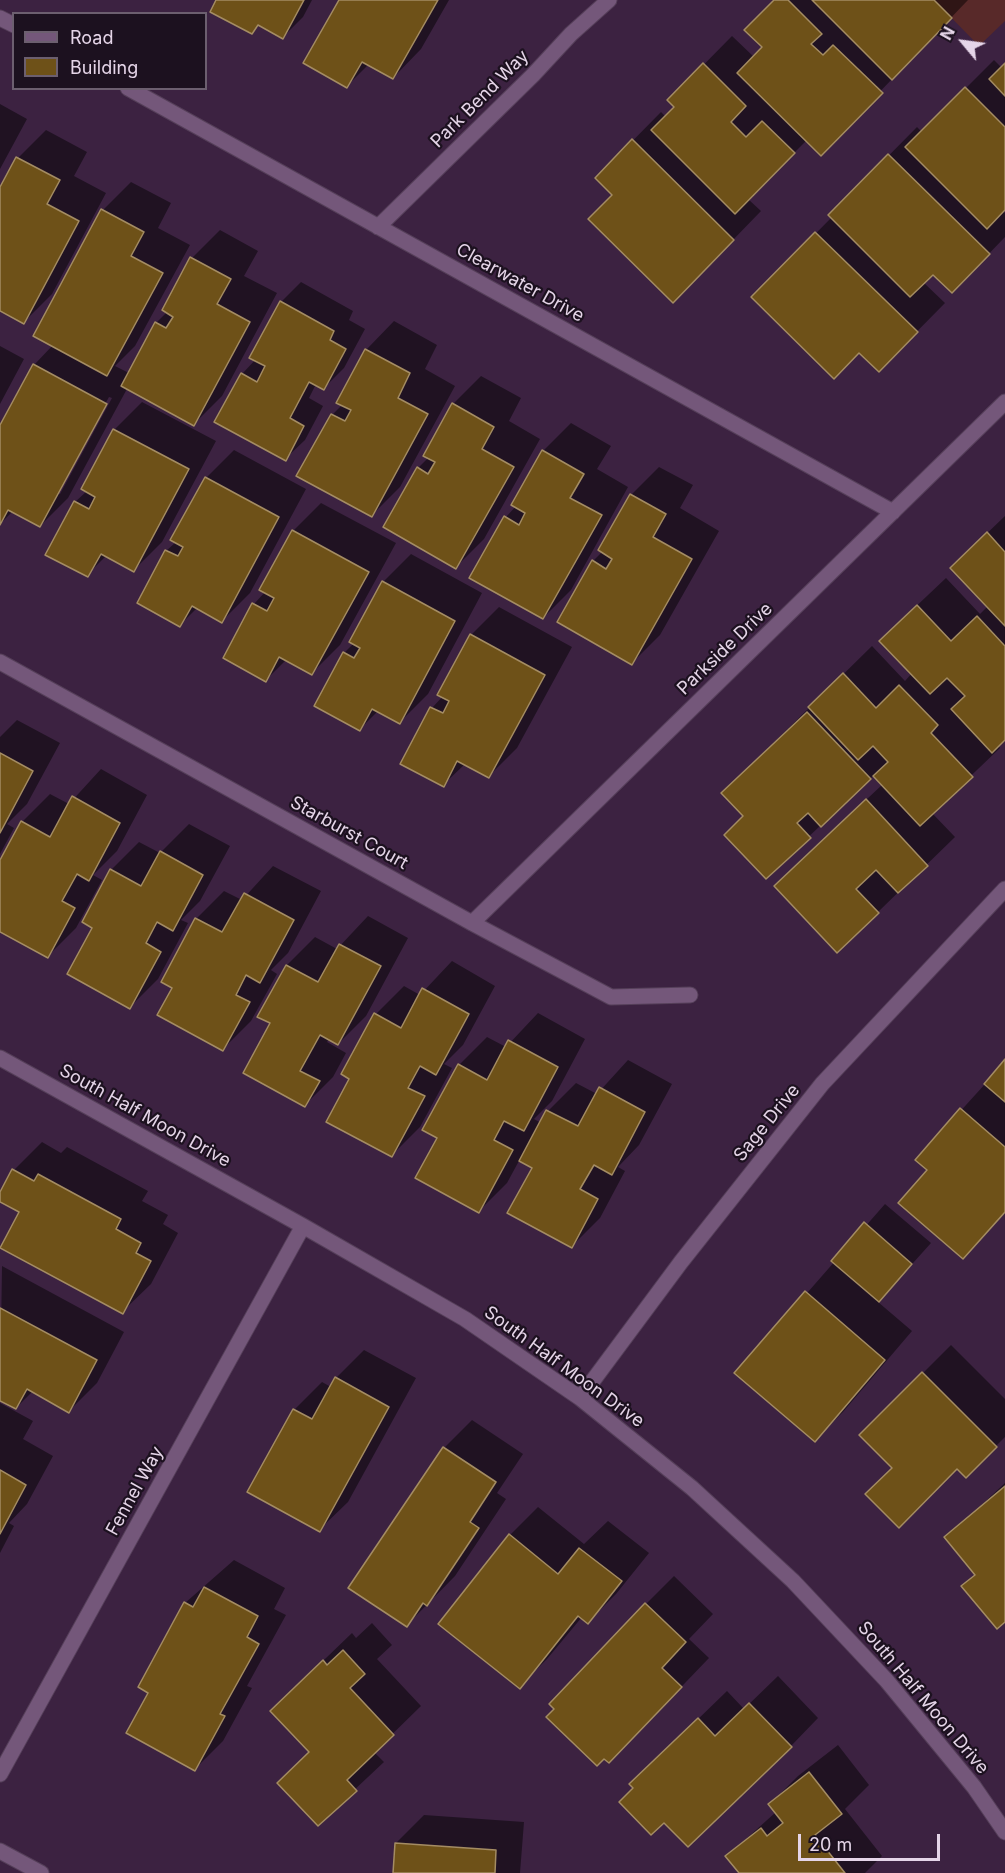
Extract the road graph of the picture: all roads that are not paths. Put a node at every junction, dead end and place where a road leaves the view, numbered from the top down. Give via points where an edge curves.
1 (609, 0) edge
2 (132, 90) edge
3 (378, 227) junction
4 (1005, 402) edge
5 (893, 512) junction
6 (0, 662) edge
7 (1005, 889) edge
8 (472, 923) junction
9 (690, 995) dead end
10 (0, 1058) edge
11 (303, 1226) junction
12 (580, 1398) junction
13 (0, 1774) edge
14 (1005, 1832) edge
15 (0, 1851) edge
16 (41, 1873) edge

1 - 3 street, Park Bend Way
2 - 3 street, Clearwater Drive
3 - 5 street, Clearwater Drive
4 - 5 street, Parkside Drive
5 - 8 street, Parkside Drive
6 - 8 street, Starburst Court
7 - 12 street, Sage Drive via 822,1084 681,1262
8 - 9 street, Starburst Court via 611,997
10 - 11 street, South Half Moon Drive
11 - 12 street, South Half Moon Drive via 465,1319
11 - 13 street, Fennel Way
12 - 14 street, South Half Moon Drive via 692,1488 793,1581 887,1681 974,1787
15 - 16 street

